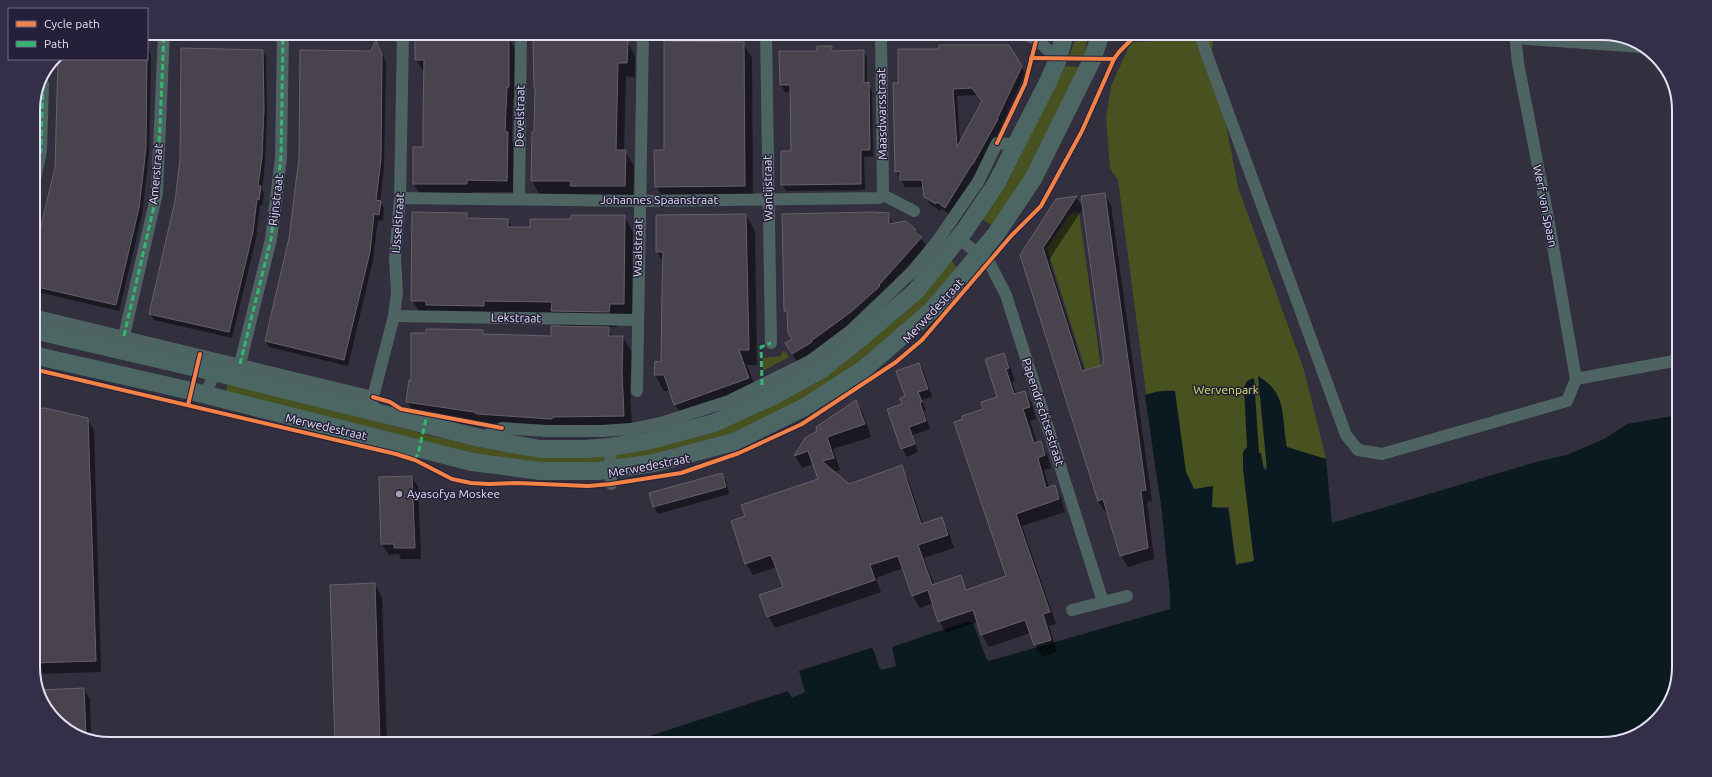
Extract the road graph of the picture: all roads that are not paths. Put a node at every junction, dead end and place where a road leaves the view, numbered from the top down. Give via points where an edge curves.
1 (164, 40) edge
2 (283, 40) edge
3 (403, 40) edge
4 (522, 40) edge
5 (643, 40) edge
6 (766, 40) edge
7 (881, 40) edge
8 (1037, 40) edge
9 (1063, 40) edge
10 (1091, 40) edge
11 (1099, 40) edge
12 (1202, 40) edge
13 (1516, 40) edge
14 (1561, 40) edge
15 (1631, 46) edge
16 (1058, 59) junction
17 (1092, 60) junction
18 (42, 93) edge
19 (1017, 145) junction
20 (40, 156) edge
21 (883, 195) junction
22 (400, 198) junction
23 (519, 199) junction
24 (768, 200) junction
25 (639, 201) junction
26 (914, 210) dead end
27 (958, 238) junction
28 (980, 254) junction
29 (394, 316) junction
30 (40, 317) edge
31 (638, 320) junction
32 (40, 332) edge
33 (124, 336) junction
34 (771, 343) dead end
35 (40, 357) edge
36 (1672, 361) edge
37 (240, 364) junction
38 (214, 372) junction
39 (1576, 379) junction
40 (637, 391) dead end
41 (206, 396) junction
42 (373, 404) junction
43 (480, 438) junction
44 (610, 447) junction
45 (611, 477) junction
46 (1127, 596) dead end
47 (1103, 602) junction
48 (1072, 610) dead end

1 - 33 street, Amerstraat via 157,193
2 - 37 street, Rijnstraat via 281,158 271,238
3 - 22 street, IJsselstraat
4 - 23 street, Develstraat
5 - 25 street, Waalstraat
6 - 24 street, Wantijstraat
7 - 21 street, Maasdwarsstraat
8 - 16 street
9 - 16 main road, Merwedestraat
10 - 17 main road
11 - 17 main road, Merwedestraat
12 - 39 street via 1346,435 1358,450 1382,454 1567,401
13 - 39 street, Werf van Spaan
14 - 15 street
16 - 19 main road, Merwedestraat
17 - 28 main road, Merwedestraat via 1033,179
18 - 20 street
19 - 27 main road, Merwedestraat via 996,184
19 - 43 street via 997,143 978,182 913,272 850,331 810,361 729,401 664,422 631,429 601,431 502,428
21 - 24 street, Johannes Spaanstraat via 879,198
21 - 26 street
22 - 23 street, Johannes Spaanstraat
22 - 29 street, IJsselstraat
23 - 25 street, Johannes Spaanstraat
24 - 25 street, Johannes Spaanstraat
24 - 34 street, Wantijstraat
25 - 31 street, Waalstraat
27 - 28 street, Papendrechtsestraat
27 - 44 main road, Merwedestraat via 916,291 822,369 773,396 714,423 647,441
28 - 45 main road, Merwedestraat via 931,311 864,368 803,408 734,442
28 - 47 street, Papendrechtsestraat via 989,262 1006,296
29 - 31 street, Lekstraat
29 - 42 street, IJsselstraat
30 - 33 street, Merwedestraat
31 - 40 street, Waalstraat
32 - 38 main road, Merwedestraat
33 - 37 street, Merwedestraat
35 - 41 main road, Merwedestraat
36 - 39 street
37 - 42 street, Merwedestraat
38 - 41 street
38 - 42 main road, Merwedestraat
41 - 45 main road, Merwedestraat via 472,462 540,471 599,471
42 - 43 main road, Merwedestraat
43 - 44 main road, Merwedestraat via 540,449
44 - 45 street
46 - 47 street
47 - 48 street

